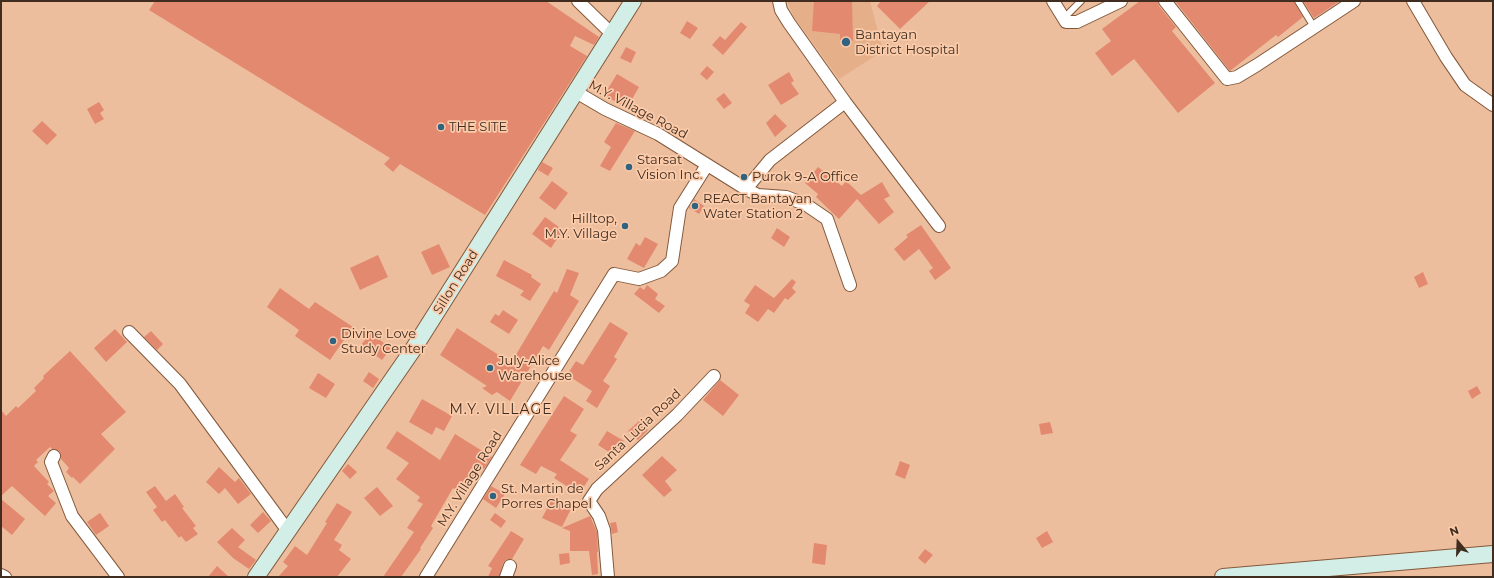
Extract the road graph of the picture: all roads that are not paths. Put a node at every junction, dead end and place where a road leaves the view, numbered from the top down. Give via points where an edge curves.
1 (578, 1) edge
2 (633, 1) edge
3 (779, 1) edge
4 (1053, 1) edge
5 (1081, 1) edge
6 (1121, 1) edge
7 (1165, 1) edge
8 (1298, 1) edge
9 (1354, 1) edge
10 (1413, 1) edge
11 (1064, 18) junction
12 (1314, 27) junction
13 (612, 34) junction
14 (576, 92) junction
15 (845, 102) junction
16 (1493, 105) edge
17 (708, 165) junction
18 (746, 189) junction
19 (939, 226) dead end
20 (850, 285) dead end
21 (129, 332) dead end
22 (714, 376) dead end
23 (54, 456) dead end
24 (288, 531) junction
25 (1493, 554) edge
26 (1, 575) edge
27 (5, 577) edge
28 (118, 577) edge
29 (256, 577) edge
30 (426, 577) edge
31 (608, 577) edge
32 (1223, 577) edge

1 - 13 street
2 - 13 main road, Sillon Road
3 - 15 street via 789,23
4 - 11 street
5 - 11 lane
6 - 11 street via 1077,22 1066,22
7 - 12 street via 1227,79 1251,69
8 - 12 lane
9 - 12 street
10 - 16 street via 1464,85
13 - 14 main road, Sillon Road
14 - 17 street, M.Y. Village Road via 658,134
14 - 24 main road, Sillon Road via 412,351
15 - 18 street via 770,160
15 - 19 street
17 - 18 street, M.Y. Village Road
17 - 30 street, M.Y. Village Road via 680,208 672,261 660,271 639,279 614,274
18 - 20 street, M.Y. Village Road via 758,195 786,197 805,204 827,219
21 - 24 street via 180,384
22 - 31 street, Santa Lucia Road via 677,415 597,488 589,501 604,530
23 - 28 street via 51,462 72,516
24 - 29 main road, Sillon Road
25 - 32 main road
26 - 27 street

